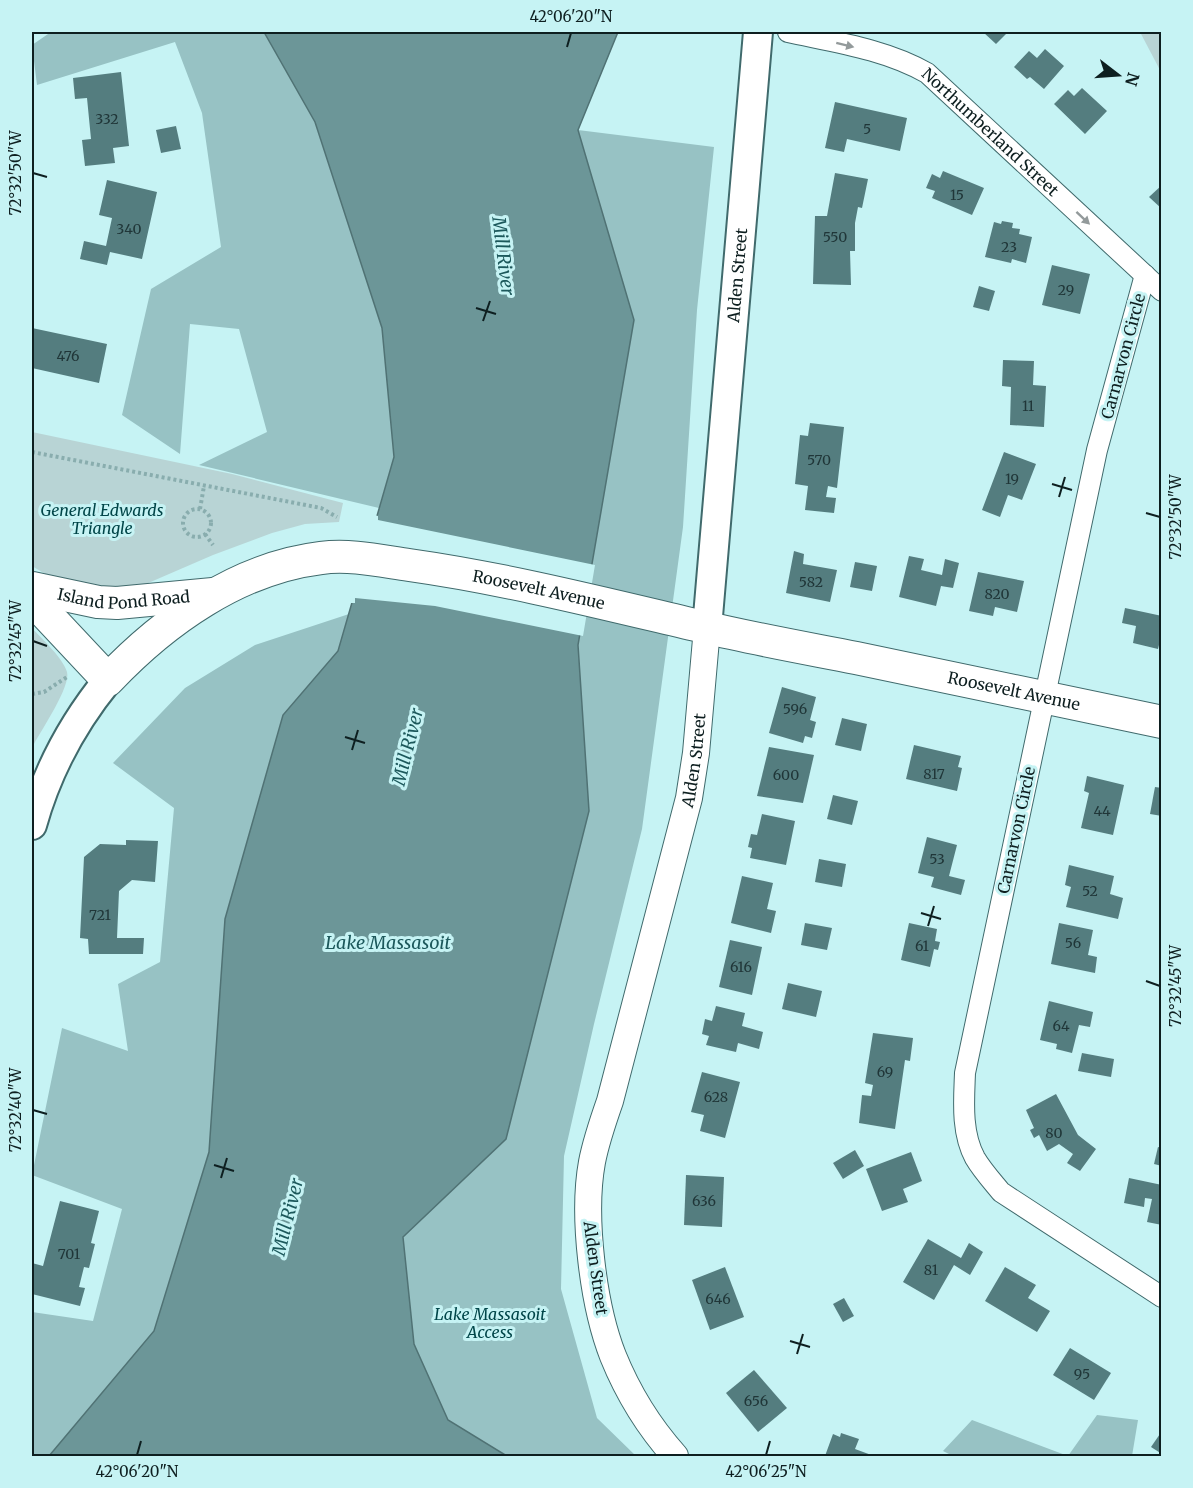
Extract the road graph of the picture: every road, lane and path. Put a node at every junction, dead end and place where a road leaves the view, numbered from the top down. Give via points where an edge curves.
1 (758, 32) edge
2 (788, 32) edge
3 (1145, 275) junction
4 (1161, 291) edge
5 (32, 452) edge
6 (204, 486) junction
7 (200, 509) junction
8 (337, 517) dead end
9 (206, 534) junction
10 (213, 545) dead end
11 (32, 588) edge
12 (216, 593) junction
13 (32, 599) edge
14 (708, 628) junction
15 (68, 677) dead end
16 (108, 680) junction
17 (32, 694) edge
18 (1043, 697) junction
19 (1161, 722) edge
20 (32, 825) edge
21 (1161, 1297) edge
22 (675, 1456) edge

1 - 14 main road, Alden Street
2 -> 3 street, Northumberland Street via 886,55 927,73
3 - 4 street, Northumberland Street
3 - 18 street, Carnarvon Circle via 1097,450
5 - 6 path
6 - 7 path
6 - 8 path via 321,508
7 - 9 path via 211,518
7 - 9 path via 187,514 184,528 192,536
9 - 10 path
11 - 12 main road, Island Pond Road via 117,603
12 - 14 main road, Roosevelt Avenue via 270,569 334,556 441,570
12 - 16 main road, Roosevelt Avenue via 159,632
13 - 16 main road, Island Pond Road
14 - 18 main road, Roosevelt Avenue
14 - 22 street, Alden Street via 689,798 597,1142 588,1211 600,1308 612,1353 644,1416
15 - 17 path via 44,692
16 - 20 main road, Roosevelt Avenue via 63,744
18 - 19 main road, Roosevelt Avenue
18 - 21 street, Carnarvon Circle via 965,1073 967,1135 981,1168 1001,1192

